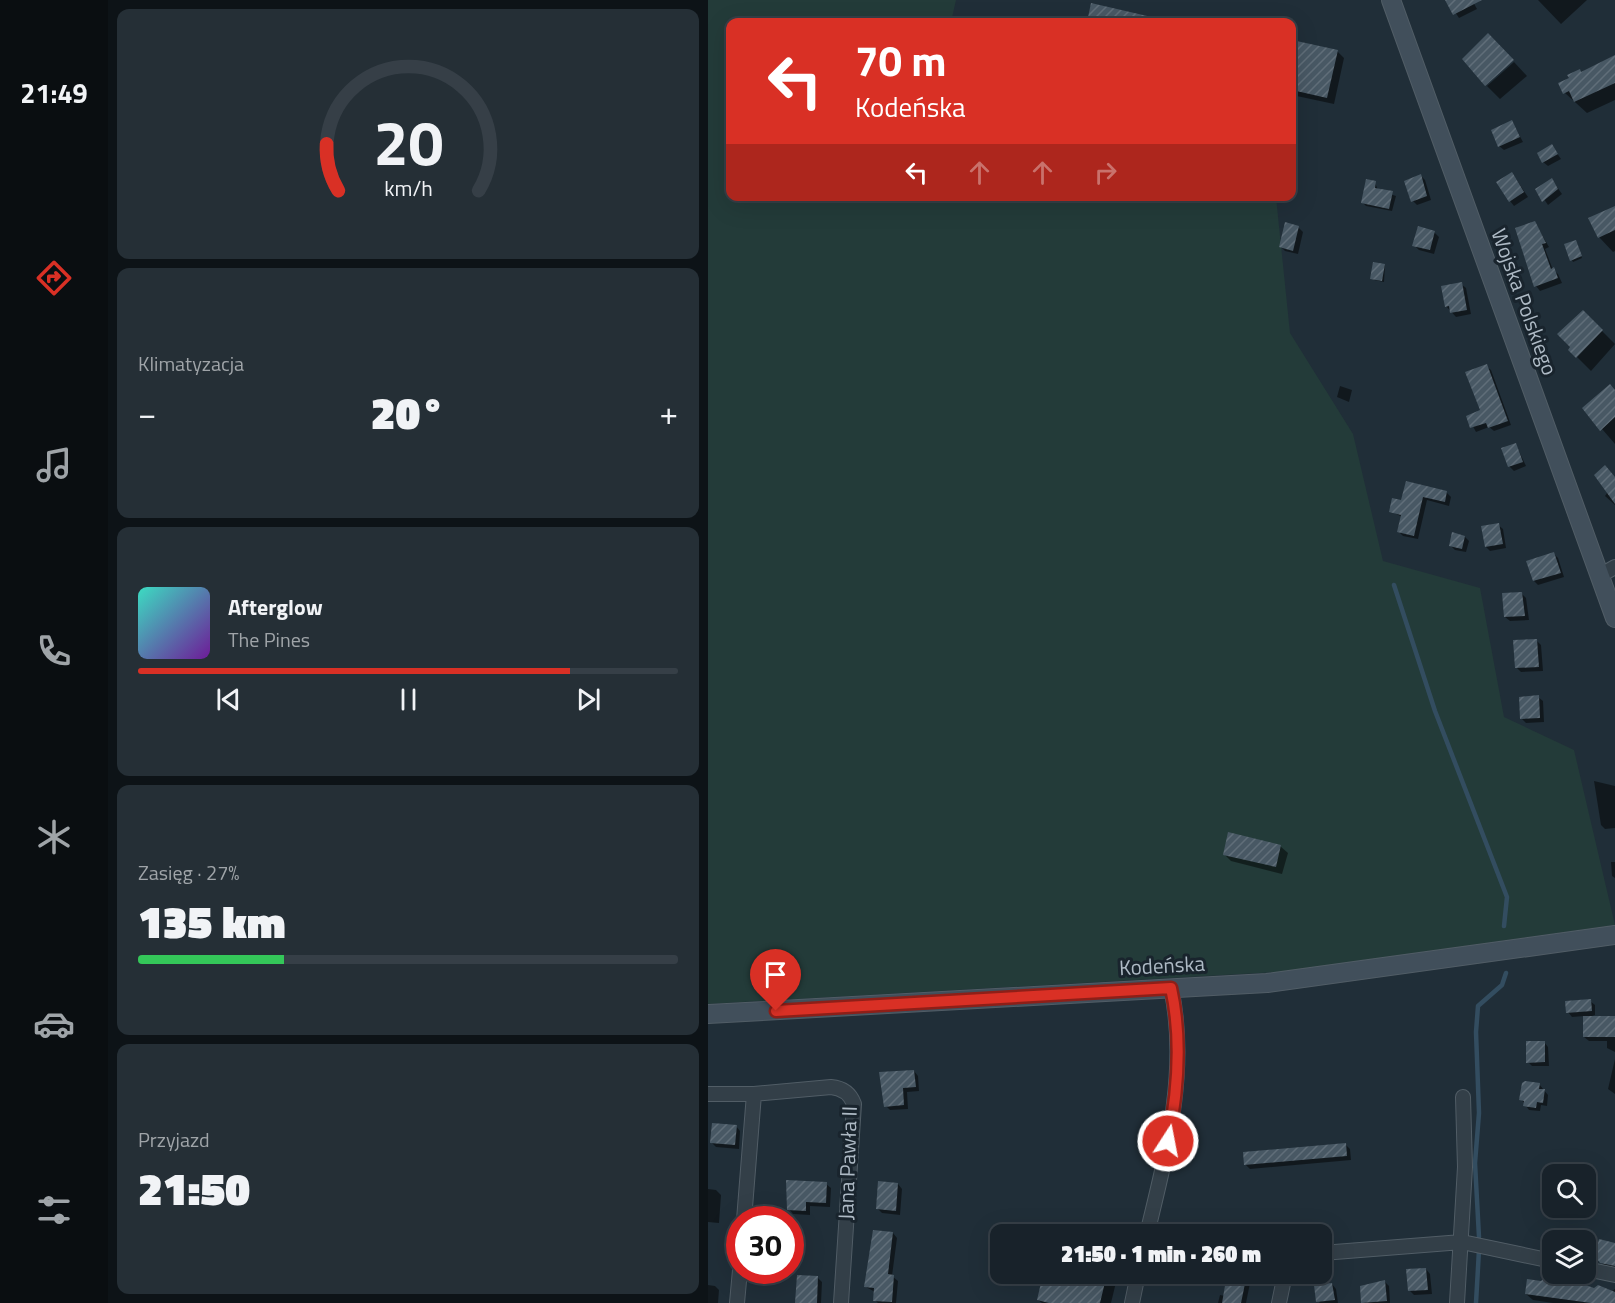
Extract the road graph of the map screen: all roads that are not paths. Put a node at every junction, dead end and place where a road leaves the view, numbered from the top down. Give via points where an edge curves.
1 (1390, 0) edge
2 (1607, 571) edge
3 (1615, 618) edge
4 (1615, 936) edge
5 (1171, 988) junction
6 (708, 1014) edge
7 (708, 1094) edge
8 (754, 1094) junction
9 (1463, 1097) dead end
10 (745, 1206) edge
11 (1149, 1224) edge
12 (1462, 1242) junction
13 (1332, 1252) edge
14 (1542, 1260) edge
15 (1596, 1271) edge
16 (1615, 1275) edge
17 (739, 1284) edge
18 (1136, 1284) edge
19 (1283, 1284) edge
20 (737, 1303) edge
21 (841, 1303) edge
22 (1132, 1303) edge
23 (1279, 1303) edge
24 (1457, 1303) edge

1 - 2 main road, Wojska Polskiego
2 - 3 main road, Wojska Polskiego
4 - 5 main road, Kodeńska via 1298,980
5 - 6 main road, Kodeńska
5 - 11 street via 1175,1006 1176,1101
7 - 8 street, Jana Pawła II
8 - 10 street
8 - 21 street, Jana Pawła II via 837,1087 851,1096 854,1104
9 - 12 street via 1466,1167
12 - 13 street
12 - 14 street
12 - 24 street
15 - 16 street
17 - 20 street
18 - 22 street
19 - 23 street

